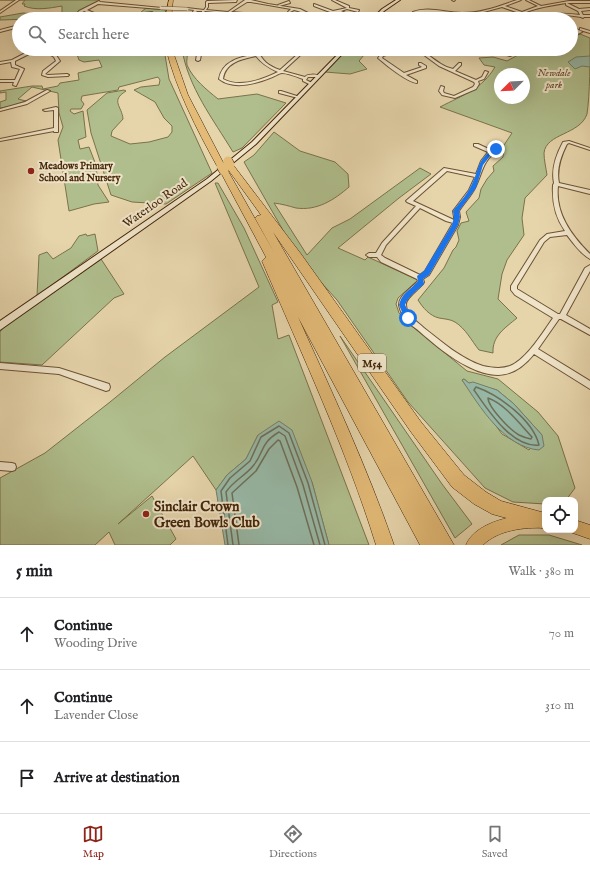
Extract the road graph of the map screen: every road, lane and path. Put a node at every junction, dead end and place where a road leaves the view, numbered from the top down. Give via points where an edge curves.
1 (18, 0) edge
2 (102, 0) edge
3 (171, 0) edge
4 (333, 0) edge
5 (398, 0) edge
6 (520, 0) edge
7 (527, 0) edge
8 (554, 0) edge
9 (177, 1) dead end
10 (236, 1) dead end
11 (291, 1) edge
12 (576, 1) edge
13 (590, 2) edge
14 (97, 3) junction
15 (564, 4) junction
16 (315, 5) dead end
17 (275, 6) junction
18 (502, 6) junction
19 (146, 7) junction
20 (542, 7) junction
21 (294, 9) junction
22 (348, 9) junction
23 (590, 9) edge
24 (85, 10) junction
25 (196, 10) joint
26 (205, 10) junction
27 (579, 10) junction
28 (339, 11) edge
29 (358, 11) dead end
30 (0, 12) edge
31 (82, 12) edge
32 (90, 12) edge
33 (140, 12) edge
34 (169, 12) edge
35 (176, 12) edge
36 (231, 12) joint
37 (289, 12) edge
38 (306, 12) edge
39 (332, 12) edge
40 (381, 12) edge
41 (416, 12) edge
42 (443, 12) edge
43 (481, 12) edge
44 (519, 12) edge
45 (525, 12) edge
46 (590, 16) edge
47 (578, 17) edge
48 (582, 17) junction
49 (587, 20) dead end
50 (12, 28) edge
51 (581, 29) dead end
52 (0, 31) edge
53 (12, 31) edge
54 (589, 31) edge
55 (22, 56) edge
56 (55, 56) edge
57 (171, 56) edge
58 (178, 56) edge
59 (198, 56) edge
60 (203, 56) dead end
61 (248, 56) edge
62 (258, 56) edge
63 (298, 56) edge
64 (338, 56) edge
65 (383, 56) edge
66 (425, 56) edge
67 (244, 58) junction
68 (260, 60) junction
69 (13, 61) junction
70 (0, 63) edge
71 (420, 64) dead end
72 (458, 65) dead end
73 (281, 71) junction
74 (453, 71) junction
75 (486, 71) dead end
76 (67, 75) dead end
77 (403, 75) junction
78 (61, 76) junction
79 (318, 76) junction
80 (305, 78) junction
81 (0, 81) edge
82 (59, 81) dead end
83 (476, 81) junction
84 (416, 82) dead end
85 (311, 84) junction
86 (442, 87) dead end
87 (48, 91) dead end
88 (280, 92) dead end
89 (298, 97) junction
90 (0, 110) edge
91 (45, 110) dead end
92 (0, 140) edge
93 (476, 145) dead end
94 (590, 149) edge
95 (227, 166) junction
96 (477, 176) junction
97 (557, 184) junction
98 (590, 192) edge
99 (239, 199) junction
100 (418, 207) junction
101 (456, 222) junction
102 (568, 233) junction
103 (369, 255) dead end
104 (378, 255) junction
105 (590, 258) edge
106 (590, 267) edge
107 (587, 276) edge
108 (420, 278) junction
109 (559, 316) junction
110 (0, 326) edge
111 (590, 332) edge
112 (533, 350) junction
113 (0, 366) edge
114 (590, 385) edge
115 (106, 387) dead end
116 (0, 466) edge
117 (12, 467) dead end
118 (542, 520) edge
119 (542, 521) edge
120 (578, 528) edge
121 (590, 532) edge
122 (384, 545) edge
123 (428, 545) edge
124 (446, 545) edge
125 (473, 545) edge

1 - 30 street
2 - 14 street
3 - 34 highway
4 - 22 street
5 - 40 street
6 - 18 street
7 - 20 street
8 - 15 street
9 - 35 highway
10 - 26 street via 207,2
11 - 17 street
12 - 13 street
12 - 15 street
14 - 19 street
14 - 24 street
15 - 20 street
15 - 27 street
16 - 39 street
17 - 21 street
17 - 36 street via 249,1
18 - 43 street
18 - 44 street
19 - 25 street, bridge
19 - 33 street
20 - 45 street
21 - 37 street
21 - 38 street
22 - 28 street
22 - 29 street
23 - 27 street
24 - 31 street
24 - 32 street
25 - 26 street
26 - 36 street
27 - 48 street
41 - 42 street via 421,9
46 - 48 street
47 - 48 street
48 - 49 street
50 - 52 street
51 - 54 street
52 - 53 street
55 - 69 street
56 - 78 street via 58,61 43,74
57 - 95 highway, M54 via 182,92
58 - 95 highway, M54 via 188,90
59 - 60 street via 198,58
61 - 67 street
62 - 68 street
63 - 73 street
64 - 79 street, Waterloo Road
65 - 77 street via 380,57
66 - 74 street
67 - 68 street
67 - 73 street via 229,65 222,73 221,79 227,83 237,84 263,79
68 - 73 street
69 - 70 street
69 - 81 street via 13,66 22,69 16,83
71 - 77 street via 425,67
72 - 74 street
73 - 80 street
74 - 83 street
75 - 83 street via 483,78
76 - 78 street
77 - 84 street
78 - 82 street
79 - 80 street
79 - 85 street, Waterloo Road
80 - 85 street via 306,82
83 - 86 street via 475,88 454,97 442,94
85 - 89 street, Waterloo Road
87 - 90 street via 20,106
88 - 89 street
89 - 110 street, Waterloo Road via 254,143 209,180
91 - 92 street via 56,108 56,131
93 - 96 street via 493,151 480,165
94 - 97 street via 565,143 556,165
95 - 99 highway, M54
95 - 118 highway, M54 via 297,257 421,433 458,481 498,508
95 - 124 highway, M54
96 - 100 street via 446,169 409,201
96 - 101 street via 473,188 456,211
97 - 98 street
97 - 102 street via 554,198 557,212
99 - 122 highway, M54 via 348,445 370,499
99 - 123 highway, M54
100 - 101 street
100 - 104 street via 384,244
101 - 108 street via 427,273
102 - 105 street
102 - 109 street via 549,235 542,241 514,286 517,293
103 - 104 street
104 - 108 street
106 - 107 street
107 - 109 street
108 - 112 street via 421,282 402,301 404,311 408,318 466,362 492,372 502,372 520,363
109 - 111 street
109 - 112 street
112 - 114 street
113 - 115 street via 59,371
116 - 117 street
119 - 125 main road via 514,523 499,528 486,533
120 - 121 main road

